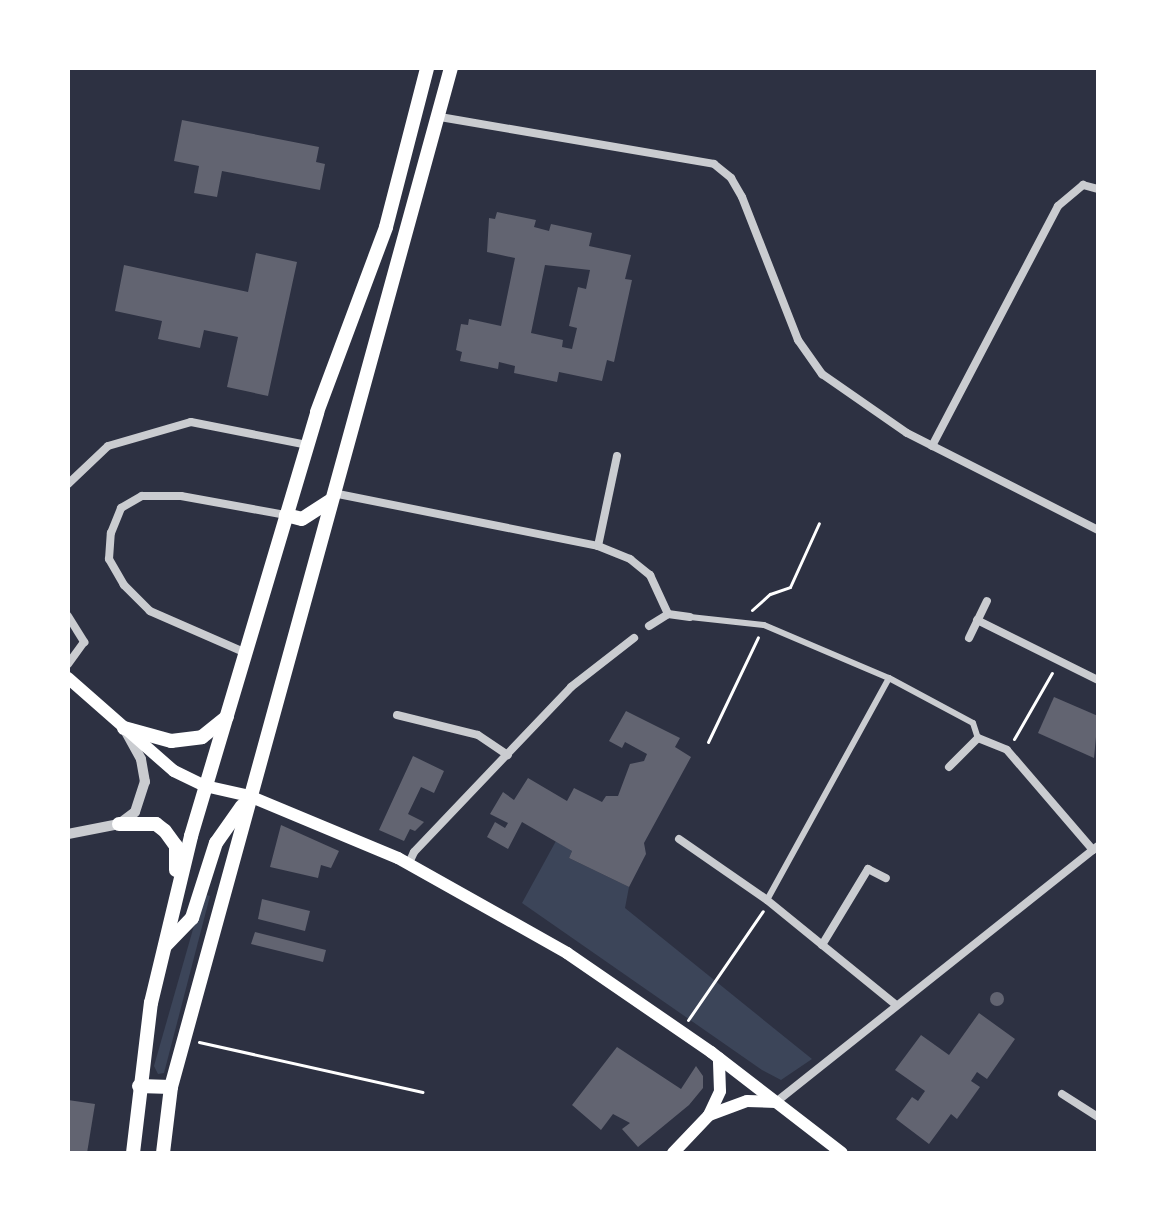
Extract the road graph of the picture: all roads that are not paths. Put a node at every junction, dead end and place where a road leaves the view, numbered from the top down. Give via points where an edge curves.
1 (427, 68) edge
2 (451, 68) edge
3 (440, 117) junction
4 (1098, 189) edge
5 (307, 445) junction
6 (932, 446) junction
7 (617, 456) dead end
8 (68, 484) edge
9 (331, 497) junction
10 (286, 515) junction
11 (1098, 530) edge
12 (598, 546) junction
13 (987, 601) dead end
14 (668, 614) junction
15 (68, 616) edge
16 (690, 617) joint
17 (977, 620) junction
18 (649, 626) dead end
19 (634, 638) dead end
20 (969, 638) dead end
21 (246, 653) junction
22 (68, 664) edge
23 (68, 678) edge
24 (889, 678) junction
25 (1098, 680) edge
26 (397, 715) dead end
27 (227, 717) junction
28 (124, 728) junction
29 (978, 738) junction
30 (508, 755) junction
31 (949, 767) dead end
32 (205, 786) junction
33 (249, 796) junction
34 (119, 824) junction
35 (68, 834) edge
36 (679, 839) dead end
37 (1095, 848) edge
38 (408, 865) junction
39 (886, 878) dead end
40 (176, 895) junction
41 (767, 900) junction
42 (822, 945) junction
43 (163, 948) junction
44 (895, 1004) junction
45 (719, 1058) junction
46 (139, 1086) junction
47 (171, 1087) junction
48 (1062, 1094) dead end
49 (776, 1102) junction
50 (709, 1115) junction
51 (1097, 1115) edge
52 (133, 1153) edge
53 (163, 1153) edge
54 (673, 1153) edge
55 (842, 1153) edge

1 - 5 highway via 386,227
2 - 3 highway
3 - 6 street via 714,164 742,197 798,340 822,374 854,400
3 - 9 highway
4 - 6 street via 1083,185 1058,206
5 - 8 street via 191,422 108,446
5 - 10 highway
6 - 11 street
7 - 12 street
9 - 10 highway via 302,519
9 - 12 street
9 - 33 highway
10 - 21 highway
10 - 21 street via 181,496 142,496 121,508 111,533 109,559 124,585 150,611
12 - 14 street via 630,559 650,575
13 - 17 street
14 - 16 street
14 - 18 street
15 - 22 street via 84,642
16 - 24 street via 764,625
17 - 20 street
17 - 25 street
19 - 30 street via 594,666
21 - 27 highway
23 - 28 main road
24 - 29 street via 973,723
24 - 41 street
26 - 30 street via 478,735
27 - 28 highway via 202,737 171,741
27 - 32 highway
28 - 32 main road via 174,771
28 - 34 street via 141,759 145,782 135,812
29 - 31 street
29 - 37 street via 1007,750
30 - 38 street via 414,852
32 - 33 main road
32 - 40 highway
33 - 38 main road
33 - 43 highway via 216,843 192,918
33 - 47 highway
34 - 35 street
34 - 40 highway via 156,824 165,831 176,846
36 - 41 street
37 - 44 street
38 - 45 main road via 567,953
39 - 42 street via 868,869
40 - 43 highway
41 - 42 street
42 - 44 street
43 - 46 highway
44 - 49 street
45 - 49 main road
45 - 50 main road via 720,1091
46 - 47 highway
46 - 52 highway
47 - 53 highway
48 - 51 street
49 - 50 main road via 747,1101
49 - 55 main road
50 - 54 main road

